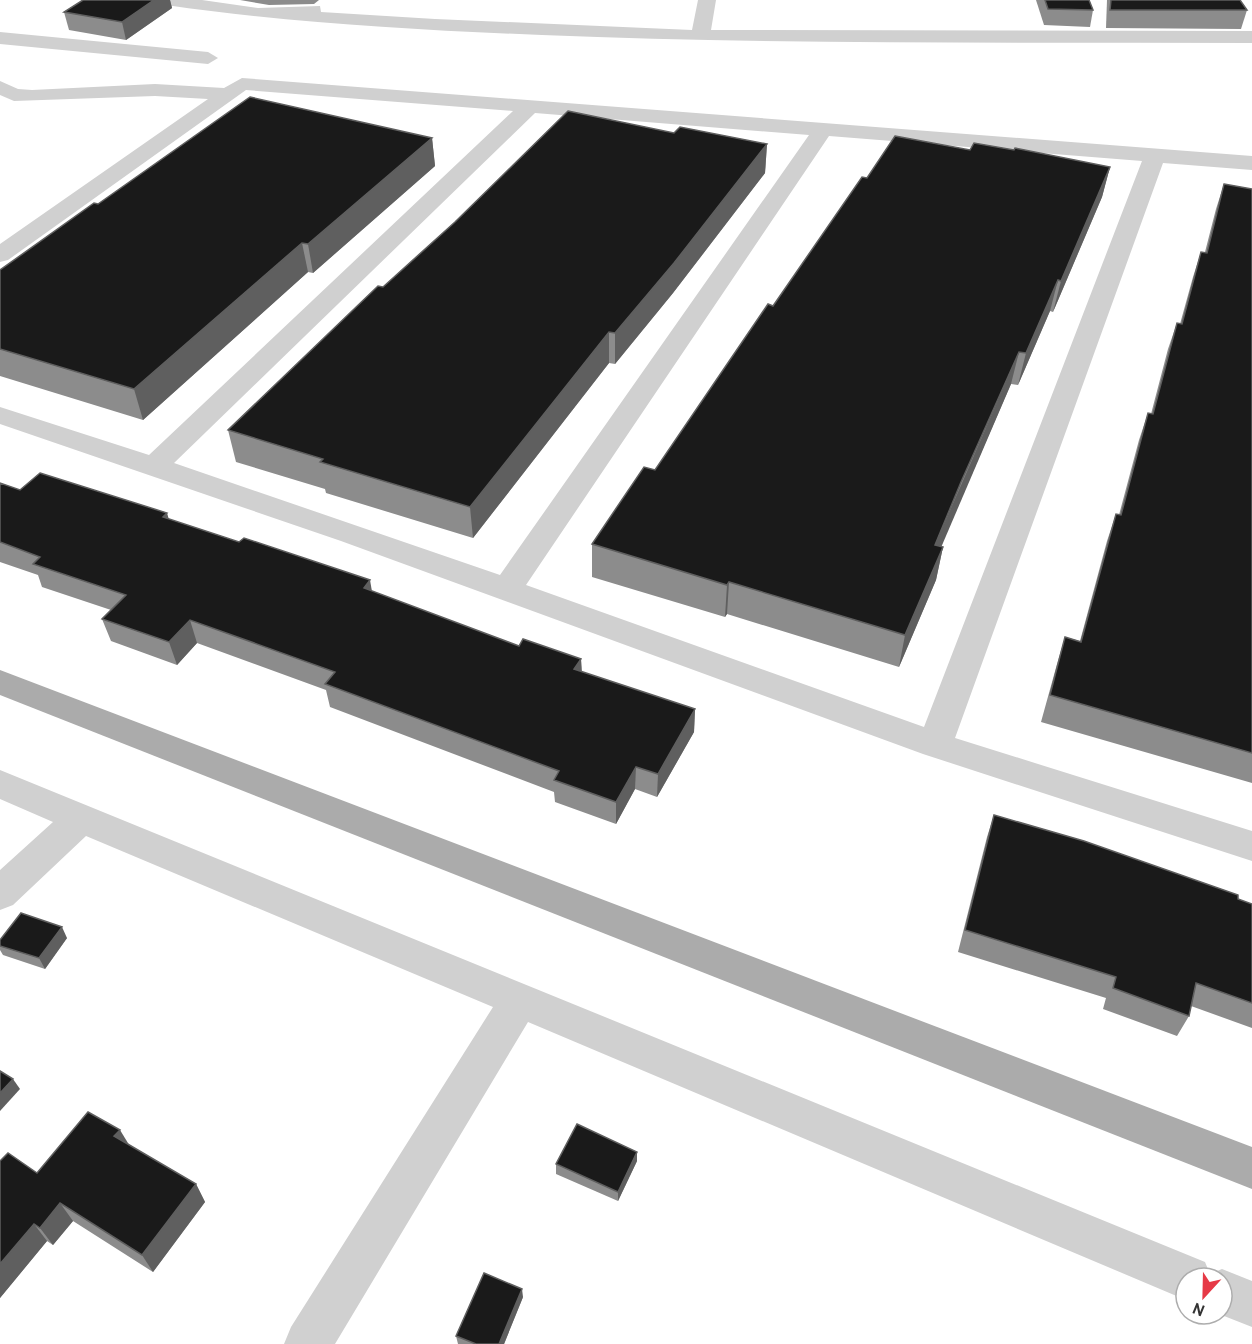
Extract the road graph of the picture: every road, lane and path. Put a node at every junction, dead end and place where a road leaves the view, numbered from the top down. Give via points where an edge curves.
1 (166, 0) edge
2 (337, 0) edge
3 (707, 0) edge
4 (291, 15) junction
5 (700, 36) junction
6 (1252, 37) edge
7 (0, 38) edge
8 (208, 58) dead end
9 (0, 87) edge
10 (230, 94) junction
11 (530, 107) junction
12 (823, 130) junction
13 (1155, 156) junction
14 (1252, 164) edge
15 (0, 255) edge
16 (0, 415) edge
17 (155, 465) junction
18 (508, 588) junction
19 (0, 682) edge
20 (935, 745) junction
21 (0, 784) edge
22 (81, 818) junction
23 (1252, 846) edge
24 (0, 894) edge
25 (520, 999) junction
26 (1252, 1168) edge
27 (1174, 1272) edge
28 (1234, 1297) edge
29 (1252, 1304) edge
30 (308, 1344) edge

1 - 4 street
2 - 4 street
3 - 5 street
4 - 5 street
5 - 6 street
7 - 8 street
9 - 10 street via 14,95 32,96 155,90
10 - 11 street via 243,84
10 - 15 street
11 - 12 street
11 - 17 street
12 - 13 street
12 - 18 street
13 - 14 street
13 - 20 street
16 - 17 street
17 - 18 street
18 - 20 street
19 - 26 main road
20 - 23 street
21 - 22 street
22 - 24 street
22 - 25 street
25 - 27 street
25 - 30 street
28 - 29 street

